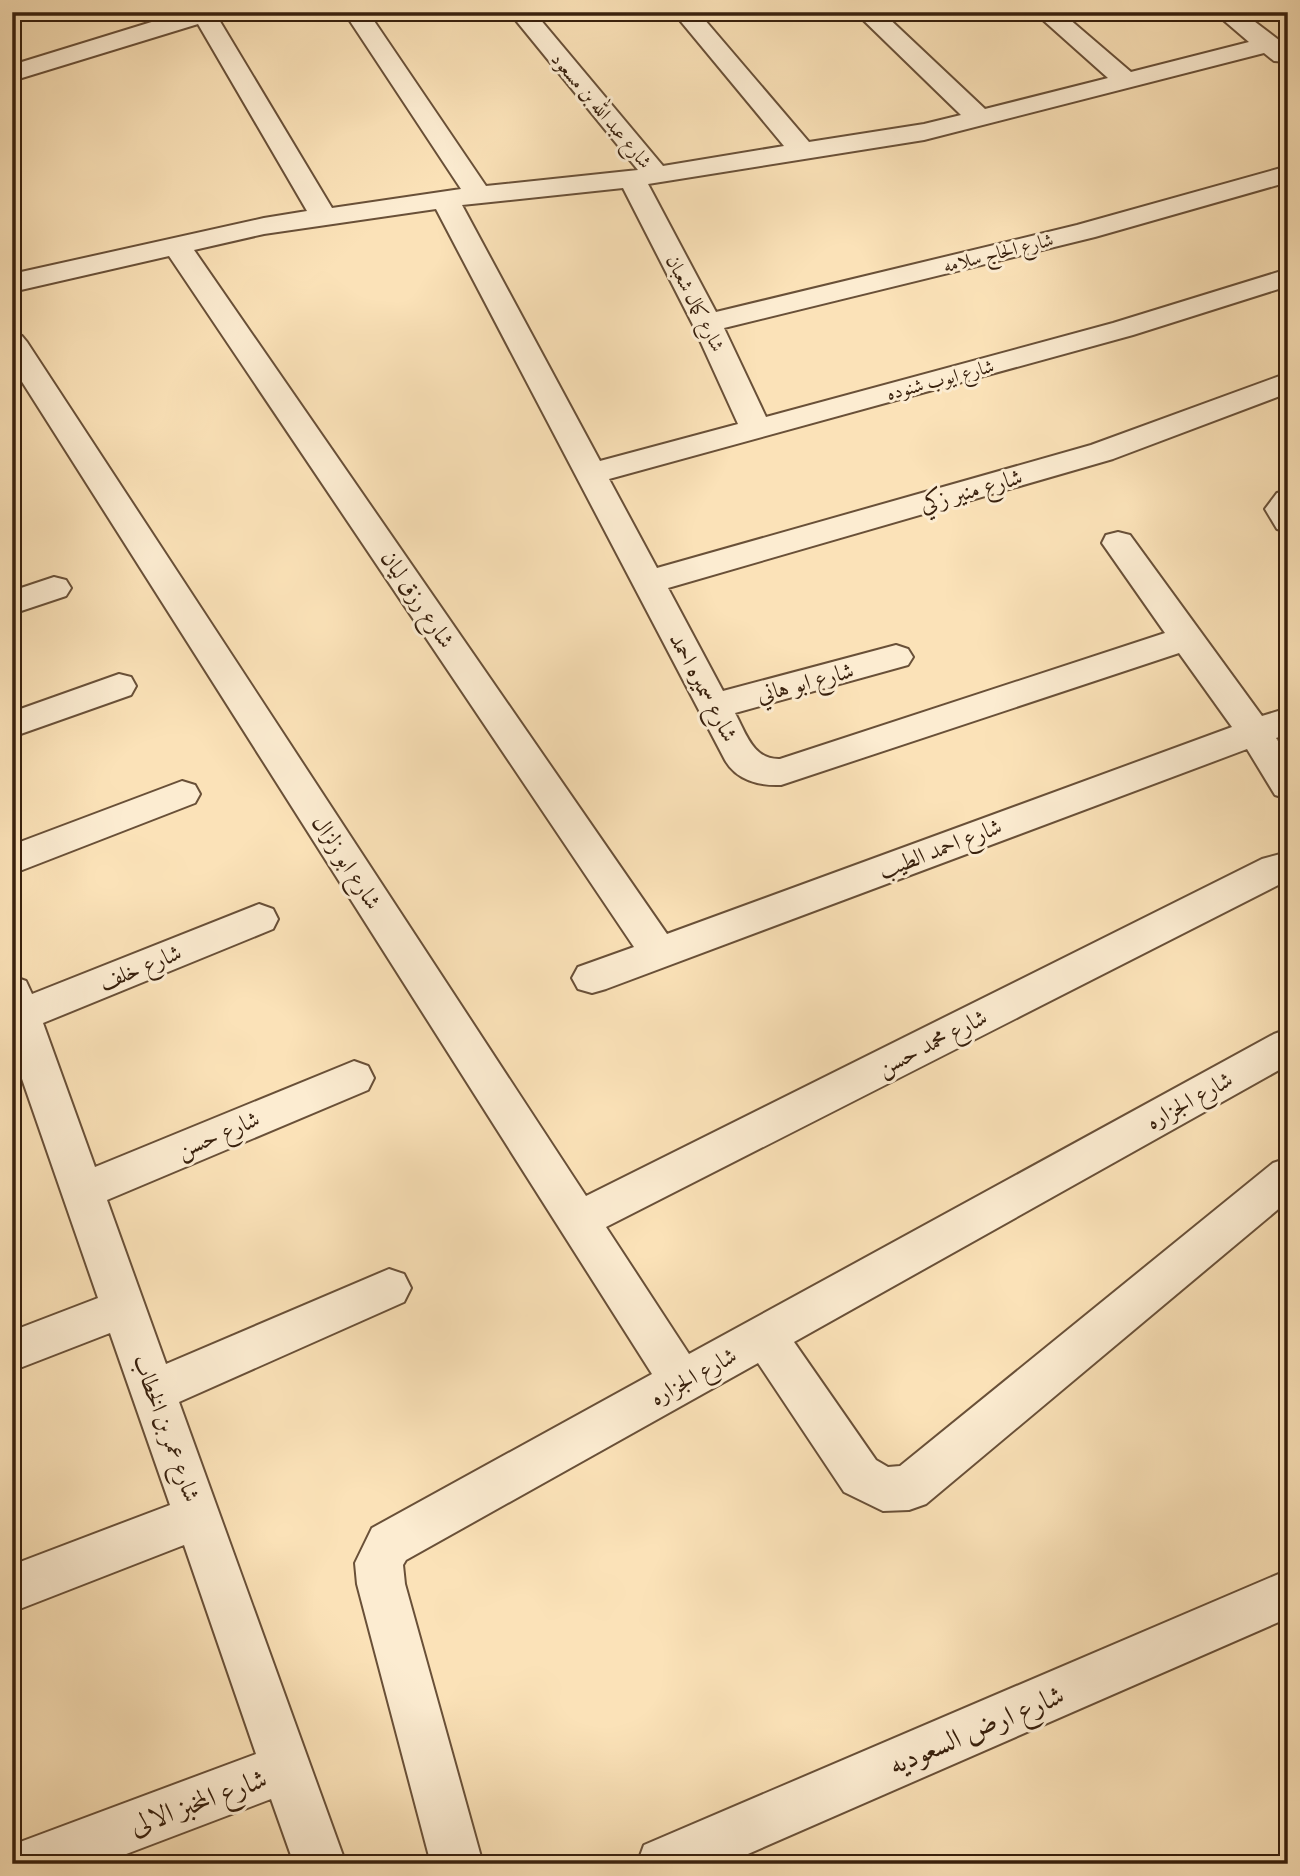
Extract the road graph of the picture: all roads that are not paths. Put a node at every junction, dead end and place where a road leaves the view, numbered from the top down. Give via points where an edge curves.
1 (356, 12) edge
2 (521, 12) edge
3 (685, 12) edge
4 (867, 12) edge
5 (1046, 12) edge
6 (1226, 12) edge
7 (208, 13) edge
8 (1278, 52) edge
9 (12, 73) edge
10 (1127, 81) junction
11 (980, 118) junction
12 (804, 153) junction
13 (1288, 174) edge
14 (644, 177) junction
15 (480, 197) junction
16 (445, 200) junction
17 (324, 217) junction
18 (176, 245) junction
19 (1288, 277) edge
20 (12, 283) edge
21 (706, 323) junction
22 (12, 342) edge
23 (1288, 382) edge
24 (756, 429) junction
25 (591, 474) junction
26 (1288, 500) edge
27 (1288, 522) edge
28 (1118, 543) dead end
29 (648, 582) junction
30 (54, 588) dead end
31 (12, 603) edge
32 (1187, 638) junction
33 (896, 657) dead end
34 (120, 686) dead end
35 (714, 706) junction
36 (12, 725) edge
37 (1271, 725) edge
38 (1288, 786) edge
39 (182, 794) dead end
40 (12, 860) edge
41 (1288, 866) edge
42 (259, 919) dead end
43 (659, 953) junction
44 (592, 978) dead end
45 (16, 1004) edge
46 (1288, 1045) edge
47 (354, 1078) dead end
48 (1288, 1177) edge
49 (83, 1191) junction
50 (578, 1221) junction
51 (389, 1288) dead end
52 (124, 1308) junction
53 (765, 1336) junction
54 (12, 1351) edge
55 (682, 1382) junction
56 (154, 1391) junction
57 (198, 1517) junction
58 (12, 1589) edge
59 (1288, 1594) edge
60 (287, 1768) junction
61 (30, 1864) edge
62 (320, 1864) edge
63 (457, 1864) edge
64 (663, 1864) edge

1 - 15 street
2 - 14 street, شارع عبد الله بن مسعود
3 - 12 street
4 - 11 street
5 - 10 street
6 - 8 street
7 - 9 street
7 - 17 street
8 - 10 street
10 - 11 street
11 - 12 street
12 - 14 street
13 - 21 street, شارع الحاج سلامه via 1086,230
14 - 15 street
14 - 21 street, شارع كمال شعبان
15 - 16 street
16 - 17 street
16 - 25 street, شارع سميره احمد
17 - 18 street
18 - 20 street
18 - 43 street, شارع رزق ليان
19 - 24 street, شارع ايوب شنوده via 1123,329
21 - 24 street, شارع كمال شعبان
22 - 50 street, شارع ابو زلزال
23 - 29 street, شارع منير زكي via 1102,452
24 - 25 street, شارع ايوب شنوده
25 - 29 street, شارع سميره احمد
26 - 27 street via 1281,509
28 - 32 street
29 - 35 street, شارع سميره احمد
30 - 31 street
32 - 35 street, شارع سميره احمد via 781,772 759,771 743,760
32 - 37 street
33 - 35 street, شارع ابو هاني
34 - 36 street
37 - 38 street
37 - 43 street, شارع احمد الطيب
39 - 40 street
41 - 50 street, شارع محمد حسن
42 - 45 street, شارع خلف
43 - 44 street, شارع احمد الطيب
45 - 49 street, شارع عمر بن الخطاب
46 - 53 street, شارع الجزاره
47 - 49 street, شارع حسن
48 - 53 street via 909,1488 883,1489 860,1476
49 - 52 street, شارع عمر بن الخطاب
50 - 55 street, شارع ابو زلزال
51 - 56 street
52 - 54 street
52 - 56 street, شارع عمر بن الخطاب
53 - 55 street, شارع الجزاره
55 - 63 street, شارع الجزاره via 398,1538 383,1553 381,1584
56 - 57 street, شارع عمر بن الخطاب
57 - 58 street
57 - 60 street, شارع عمر بن الخطاب
59 - 64 street, شارع ارض السعوديه
60 - 61 street, شارع المخبز الالى
60 - 62 street, شارع عمر بن الخطاب

